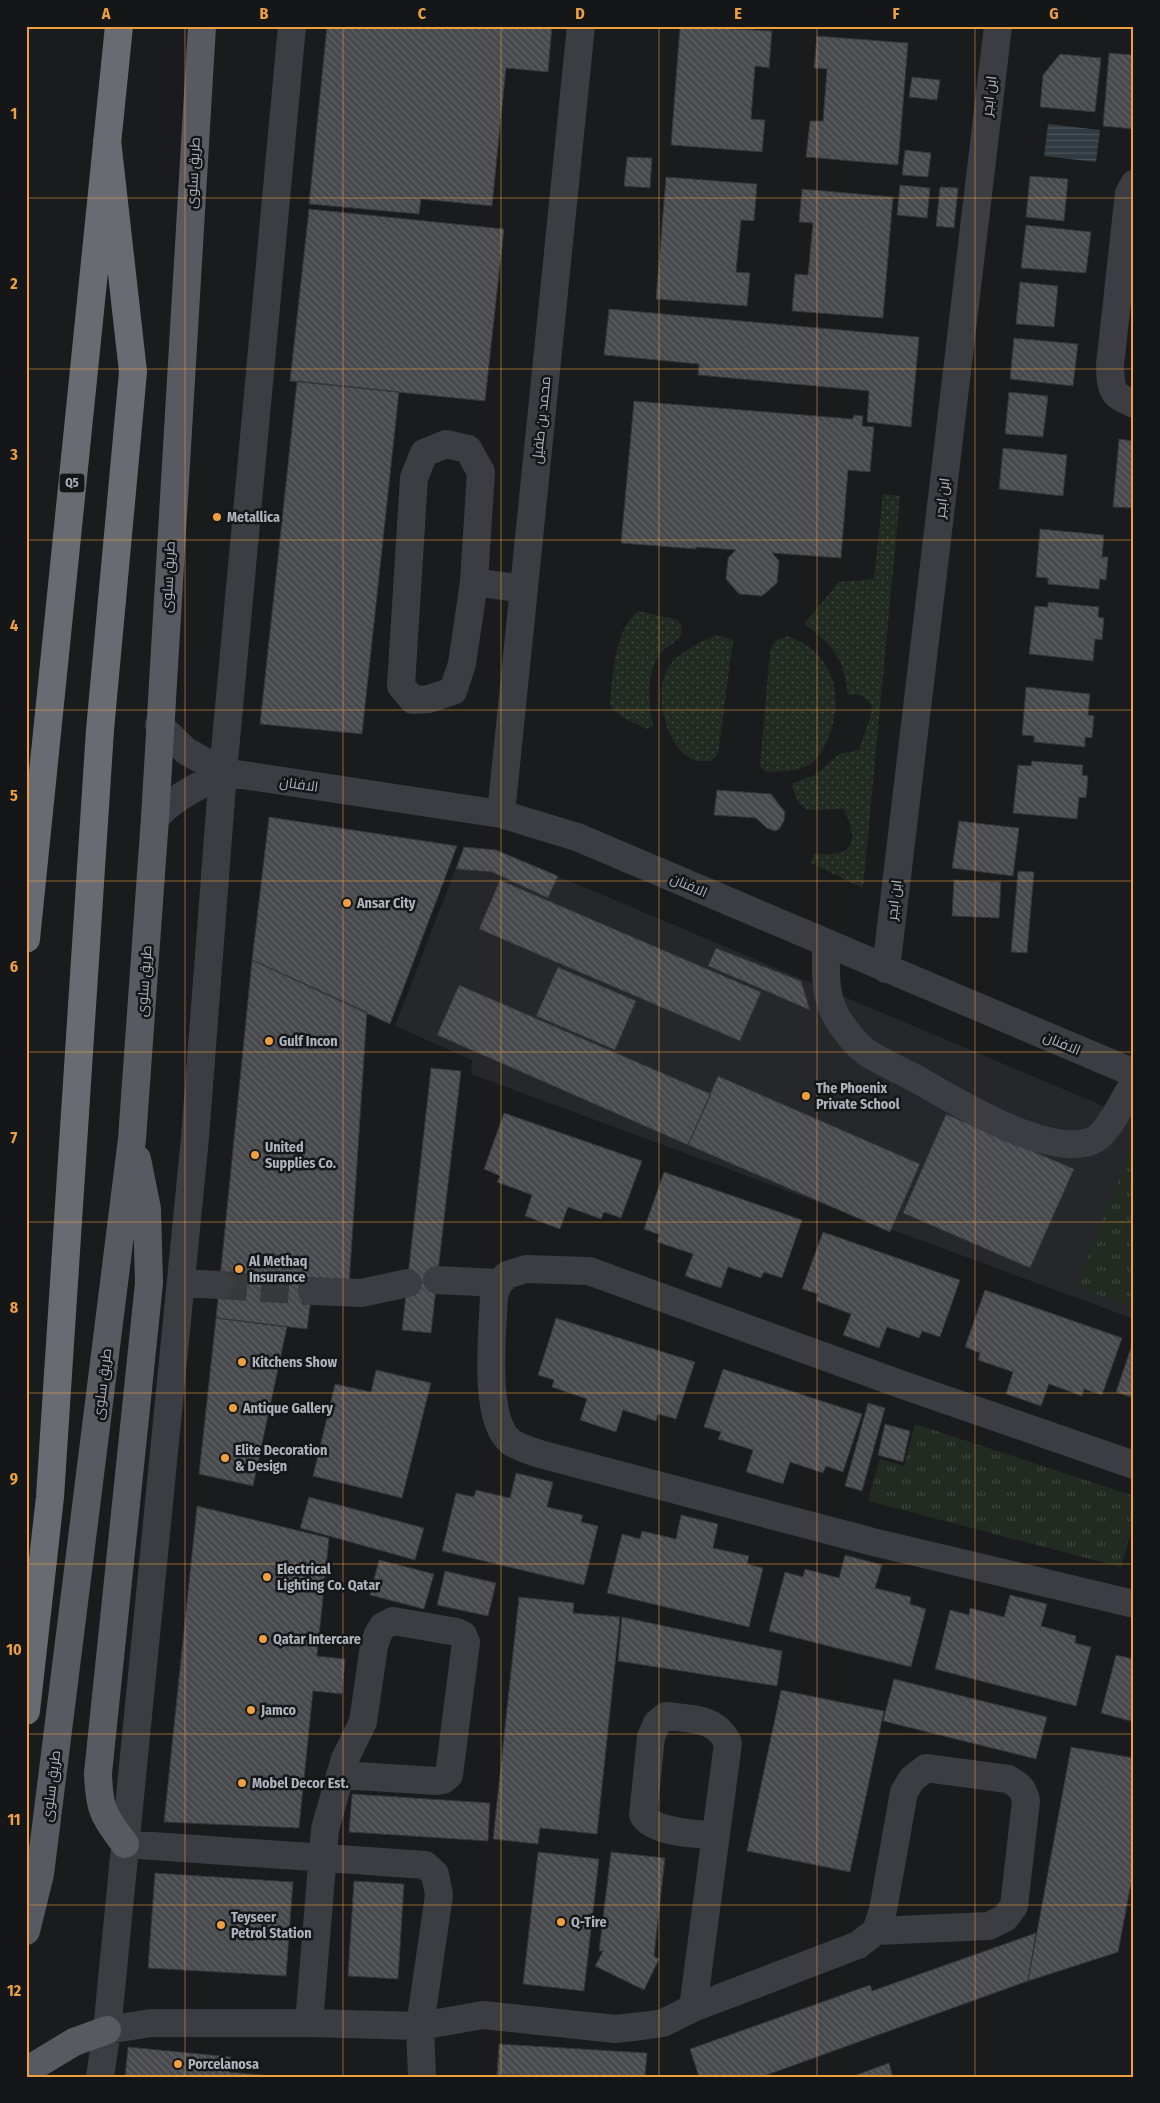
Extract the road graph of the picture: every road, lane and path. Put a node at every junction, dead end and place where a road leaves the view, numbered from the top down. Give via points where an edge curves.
1 (119, 26) edge
2 (202, 26) edge
3 (292, 26) edge
4 (581, 26) edge
5 (998, 26) edge
6 (107, 140) junction
7 (1134, 184) edge
8 (1134, 404) edge
9 (474, 582) junction
10 (524, 589) junction
11 (159, 725) junction
12 (223, 772) junction
13 (501, 814) junction
14 (155, 818) junction
15 (26, 940) edge
16 (826, 944) junction
17 (886, 969) junction
18 (1134, 1073) edge
19 (1134, 1084) edge
20 (132, 1139) junction
21 (437, 1280) dead end
22 (408, 1282) dead end
23 (181, 1283) junction
24 (499, 1283) junction
25 (219, 1285) tunnel mouth
26 (312, 1291) tunnel mouth
27 (1134, 1465) edge
28 (1134, 1604) edge
29 (26, 1711) edge
30 (340, 1774) junction
31 (715, 1836) junction
32 (125, 1844) junction
33 (322, 1857) junction
34 (26, 1930) edge
35 (876, 1931) junction
36 (693, 2008) junction
37 (309, 2023) junction
38 (420, 2026) junction
39 (107, 2030) junction
40 (26, 2071) edge
41 (100, 2077) edge
42 (422, 2077) edge

1 - 6 highway, Q5
2 - 11 main road, طريق سلوى
3 - 12 street
4 - 10 street, محمد بن طفيل
5 - 17 street, ابن ابجر
6 - 15 highway, Q5
6 - 29 highway via 134,372 100,730 50,1497
7 - 8 street via 1129,193 1110,386 1117,397
9 - 9 street via 481,472 468,449 446,444 424,453 414,478 400,686 413,700 453,691 462,664
9 - 10 street
10 - 13 street, محمد بن طفيل
11 - 12 street, الافنان via 186,750
11 - 14 main road, طريق سلوى
12 - 13 street, الافنان
12 - 14 street via 182,793
12 - 23 street
13 - 16 street, الافنان via 577,837
14 - 20 main road, طريق سلوى
16 - 17 street, الافنان
16 - 19 street via 826,988 830,1007 850,1036 866,1051 1024,1134 1066,1145 1092,1141 1106,1129
17 - 18 street, الافنان
20 - 32 main road via 147,1209 149,1283 98,1773 99,1801 109,1824
20 - 34 main road, طريق سلوى via 40,1874
21 - 24 street
22 - 26 street via 361,1293
23 - 25 street
23 - 32 street
24 - 27 street via 507,1275 526,1269 589,1271
24 - 28 street via 494,1295 492,1391 500,1426 512,1443 540,1454 872,1542
30 - 30 street via 437,1781 449,1775 466,1642 463,1635 394,1621 383,1626 374,1646 363,1722
30 - 33 street via 325,1829
31 - 31 street via 728,1743 720,1730 704,1720 666,1716 657,1723 651,1737 643,1814 646,1821 657,1828
31 - 36 street
32 - 33 street
32 - 39 street
33 - 37 street
33 - 38 street via 413,1863 424,1865 435,1874 439,1895
35 - 35 street via 883,1910 904,1792 912,1780 926,1768 936,1768 1008,1779 1019,1785 1025,1792 1026,1801 1014,1906 1010,1914 989,1926
35 - 36 street via 858,1945
36 - 38 street via 663,2023 615,2029 483,2015
37 - 38 street
37 - 39 street via 151,2023
38 - 42 street
39 - 40 main road via 74,2042
39 - 41 street

